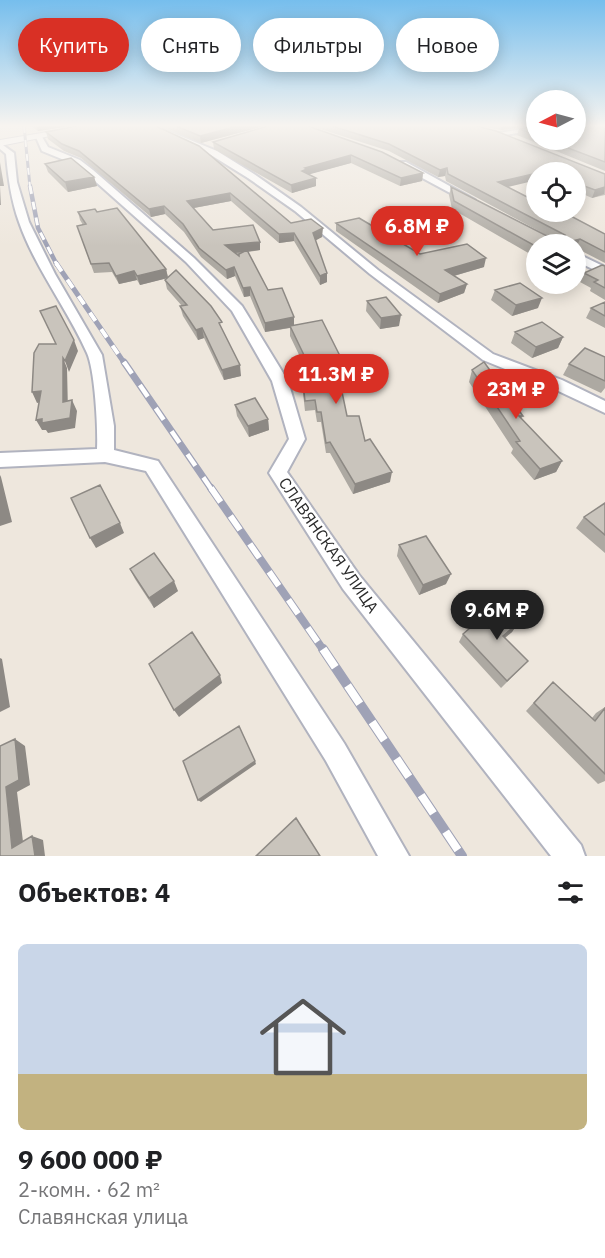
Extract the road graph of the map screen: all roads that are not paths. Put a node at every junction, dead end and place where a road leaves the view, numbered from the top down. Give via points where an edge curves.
1 (11, 166) edge
2 (82, 166) edge
3 (236, 166) edge
4 (406, 166) edge
5 (484, 207) edge
6 (586, 262) edge
7 (605, 272) edge
8 (605, 408) edge
9 (105, 455) junction
10 (0, 460) edge
11 (394, 856) edge
12 (570, 856) edge

1 - 9 street via 24,222 94,355 106,426
2 - 12 street, СЛАВЯНСКАЯ УЛИЦА via 190,260 237,309 280,381 297,439 278,473 351,582
3 - 8 street via 298,208 374,272 488,357
4 - 5 street
6 - 7 street
9 - 10 street
9 - 11 street via 152,466 334,752

